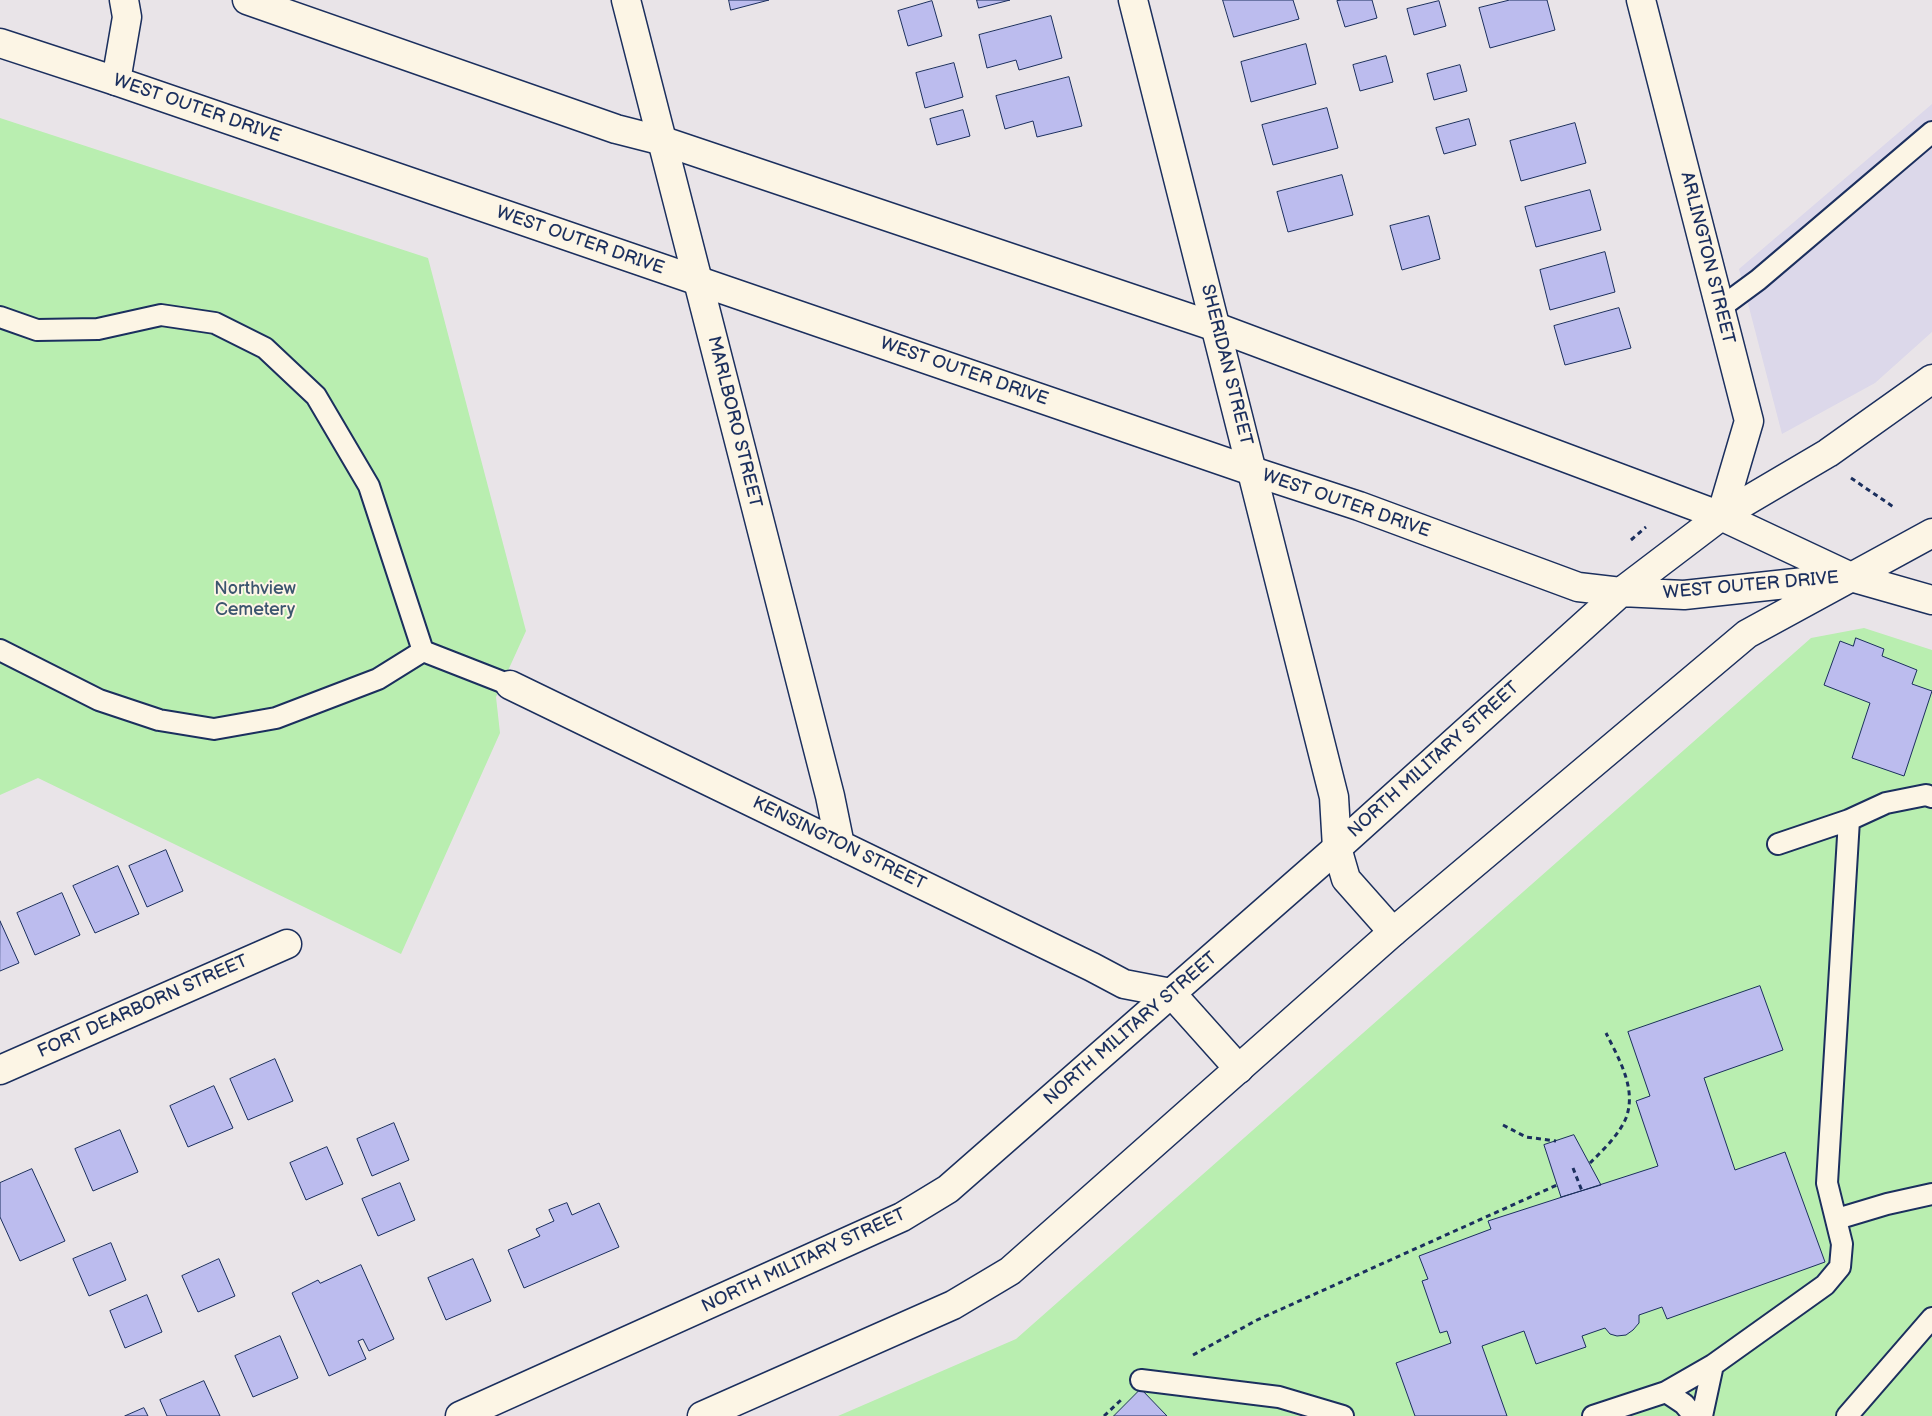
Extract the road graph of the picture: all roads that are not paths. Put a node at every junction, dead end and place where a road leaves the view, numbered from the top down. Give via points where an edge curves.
1 (124, 0) edge
2 (247, 0) edge
3 (626, 0) edge
4 (1133, 0) edge
5 (1641, 0) edge
6 (0, 43) edge
7 (116, 81) junction
8 (1932, 132) edge
9 (663, 141) junction
10 (698, 281) junction
11 (1720, 308) junction
12 (0, 317) edge
13 (1216, 328) junction
14 (1932, 379) edge
15 (1252, 471) junction
16 (1721, 516) junction
17 (1932, 533) edge
18 (1852, 577) junction
19 (1621, 592) junction
20 (1932, 600) edge
21 (0, 650) edge
22 (423, 651) junction
23 (510, 685) joint
24 (1932, 796) edge
25 (1849, 820) junction
26 (1778, 844) dead end
27 (840, 845) junction
28 (1337, 848) junction
29 (1393, 932) junction
30 (287, 944) dead end
31 (1171, 993) junction
32 (1239, 1069) junction
33 (0, 1070) edge
34 (1932, 1194) edge
35 (1837, 1219) junction
36 (1932, 1318) edge
37 (1713, 1365) junction
38 (1141, 1380) road end
39 (1666, 1392) junction
40 (460, 1416) edge
41 (702, 1416) edge
42 (1343, 1416) edge
43 (1593, 1416) edge
44 (1694, 1416) edge
45 (1702, 1416) edge
46 (1847, 1416) edge

1 - 7 street via 127,17
2 - 9 street via 616,129
3 - 9 street, MARLBORO STREET
4 - 13 street, SHERIDAN STREET
5 - 11 street, ARLINGTON STREET
6 - 7 street, WEST OUTER DRIVE
7 - 10 street, WEST OUTER DRIVE
8 - 11 lane via 1758,280
9 - 10 street, MARLBORO STREET
9 - 13 street
10 - 15 street, WEST OUTER DRIVE
10 - 27 street, MARLBORO STREET
11 - 16 street, ARLINGTON STREET via 1749,421
12 - 22 lane via 37,330 98,329 161,315 216,323 265,348 316,396 369,486
13 - 15 street, SHERIDAN STREET
13 - 16 street
14 - 16 street via 1828,453
15 - 19 street, WEST OUTER DRIVE via 1359,506 1578,587
15 - 28 street, SHERIDAN STREET via 1334,797
16 - 18 street
16 - 19 street, NORTH MILITARY STREET
17 - 18 street, WEST OUTER DRIVE
18 - 19 street, WEST OUTER DRIVE via 1684,595
18 - 20 street
18 - 29 street via 1747,634
19 - 28 street, NORTH MILITARY STREET
21 - 22 lane via 99,700 159,720 214,730 276,718 378,679
22 - 23 lane
23 - 27 street, KENSINGTON STREET
24 - 25 lane via 1886,803
25 - 26 lane
25 - 35 lane via 1827,1183
27 - 31 street, KENSINGTON STREET via 1124,984
28 - 29 street, SHERIDAN STREET via 1346,879
28 - 31 street, NORTH MILITARY STREET
29 - 32 street
30 - 33 street, FORT DEARBORN STREET
31 - 32 street
31 - 40 street, NORTH MILITARY STREET via 948,1189 902,1218
32 - 41 street via 1010,1271 953,1305
34 - 35 lane
35 - 37 lane via 1842,1244 1840,1267 1825,1286
36 - 46 lane
37 - 39 lane
37 - 45 lane
38 - 42 lane via 1279,1398
39 - 43 lane
39 - 44 lane via 1684,1404

